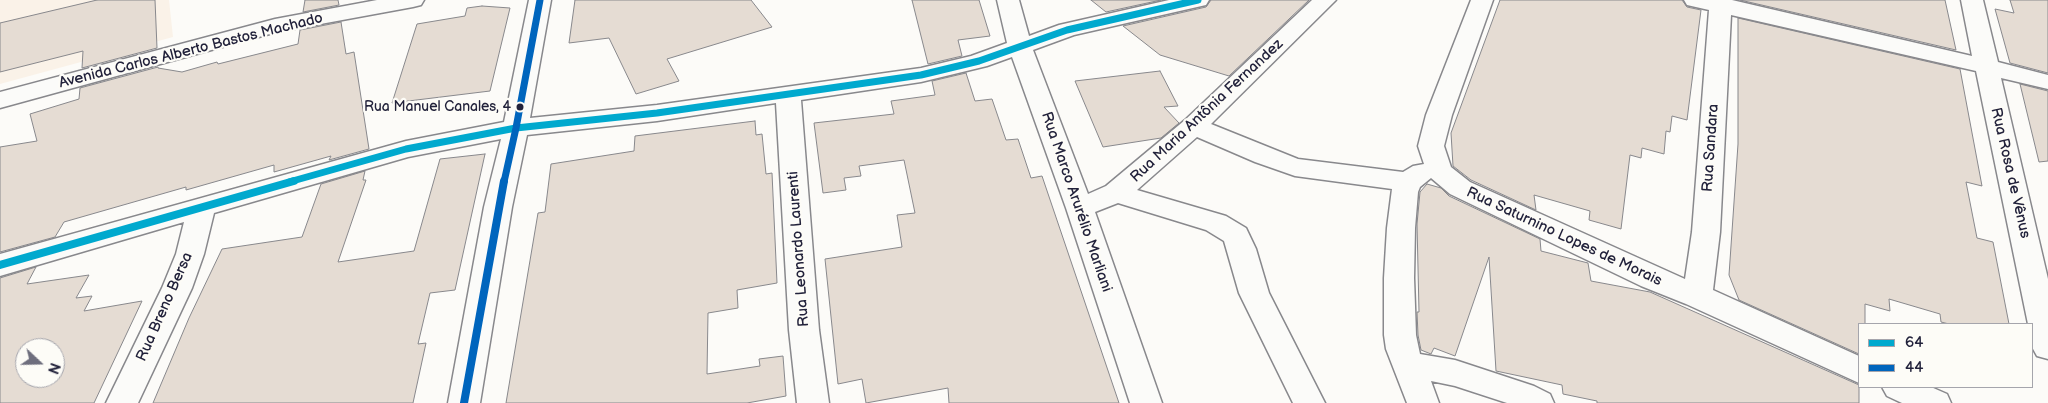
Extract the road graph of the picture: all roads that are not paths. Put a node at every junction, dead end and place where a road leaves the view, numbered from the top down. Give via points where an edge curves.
1 (413, 0) edge
2 (540, 0) edge
3 (1008, 0) edge
4 (1198, 0) edge
5 (1325, 0) edge
6 (1482, 0) edge
7 (1695, 0) edge
8 (1972, 0) edge
9 (1721, 3) edge
10 (1020, 46) junction
11 (1986, 66) junction
12 (2048, 82) edge
13 (788, 95) junction
14 (0, 100) edge
15 (1194, 126) junction
16 (516, 128) junction
17 (1437, 167) junction
18 (1408, 182) junction
19 (1116, 193) junction
20 (1080, 208) junction
21 (201, 209) junction
22 (0, 265) edge
23 (1697, 296) junction
24 (2048, 347) edge
25 (1408, 364) junction
26 (1858, 370) edge
27 (1900, 388) edge
28 (122, 403) edge
29 (464, 403) edge
30 (813, 403) edge
31 (1146, 403) edge
32 (1309, 403) edge
33 (1422, 403) edge
34 (1538, 403) edge
35 (1935, 403) edge

1 - 14 street, Avenida Carlos Alberto Bastos Machado via 275,26
2 - 16 street
3 - 10 street, Rua Marco Arurélio Marliani
4 - 10 street via 1067,30
5 - 15 street, Rua Maria Antônia Fernandez
6 - 17 street via 1439,115 1431,146
7 - 9 street
8 - 11 street, Rua Rosa de Vênus
9 - 11 street
9 - 23 street, Rua Sandara via 1706,232
10 - 13 street via 979,62 921,75
10 - 20 street, Rua Marco Arurélio Marliani
11 - 12 street
11 - 24 street, Rua Rosa de Vênus
13 - 16 street
13 - 30 street, Rua Leonardo Laurenti via 804,330
15 - 18 street via 1295,167
15 - 19 street, Rua Maria Antônia Fernandez
16 - 21 street via 406,149
16 - 29 street via 498,207
17 - 18 street via 1418,173
17 - 23 street, Rua Saturnino Lopes de Morais via 1460,188 1651,278
18 - 25 street via 1404,192 1399,278 1402,349
19 - 20 street, Rua Maria Antônia Fernandez
19 - 32 street via 1216,223 1236,235 1254,293
20 - 31 street, Rua Marco Arurélio Marliani
21 - 22 street
21 - 28 street, Rua Breno Bersa via 190,254 177,288
23 - 26 street, Rua Saturnino Lopes de Morais
25 - 33 street
25 - 34 street via 1472,378
27 - 35 street

